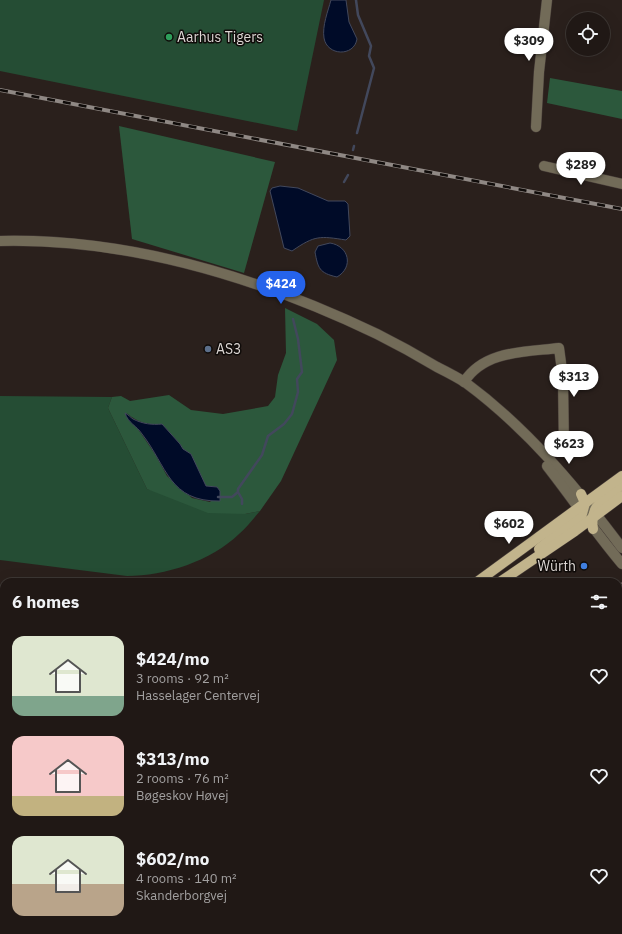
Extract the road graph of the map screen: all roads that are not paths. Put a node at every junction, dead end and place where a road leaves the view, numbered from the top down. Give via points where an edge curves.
1 (547, 0) edge
2 (536, 127) dead end
3 (544, 166) dead end
4 (622, 184) edge
5 (0, 241) edge
6 (464, 382) junction
7 (564, 450) dead end
8 (622, 476) edge
9 (622, 484) edge
10 (622, 496) edge
11 (588, 511) junction
12 (622, 548) edge
13 (622, 564) edge
14 (483, 578) edge
15 (505, 578) edge

1 - 2 street
3 - 4 street
5 - 6 street via 105,247 187,264 245,281 358,325 406,348
6 - 7 street via 476,367 499,356 559,348 563,378
6 - 11 street via 506,416 533,444 539,456
8 - 11 main road
9 - 11 main road
10 - 11 main road
11 - 12 street
11 - 13 street
11 - 14 main road
11 - 15 main road

